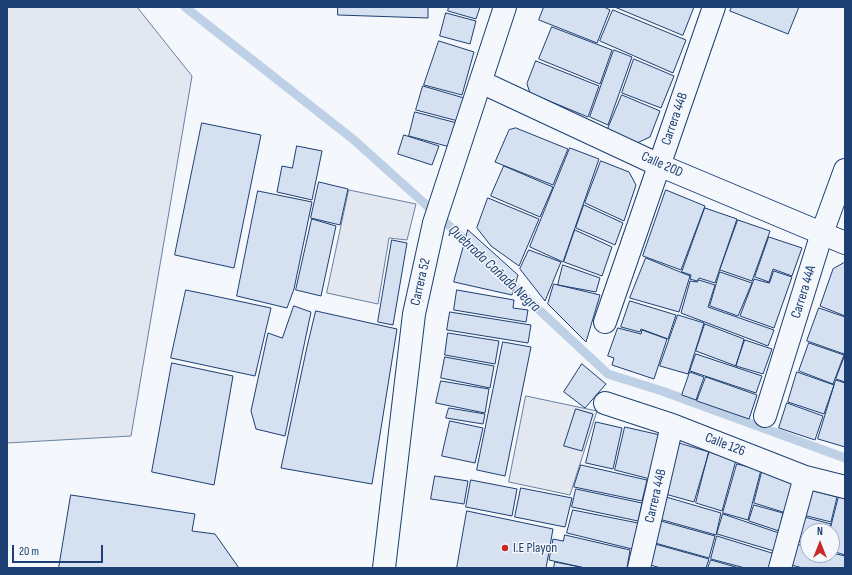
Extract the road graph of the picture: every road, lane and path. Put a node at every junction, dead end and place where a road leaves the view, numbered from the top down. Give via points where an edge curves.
1 (505, 7) edge
2 (714, 7) edge
3 (481, 82) junction
4 (659, 165) junction
5 (845, 170) edge
6 (822, 233) junction
7 (845, 243) edge
8 (605, 322) dead end
9 (605, 403) dead end
10 (765, 416) dead end
11 (672, 425) junction
12 (805, 476) junction
13 (845, 487) edge
14 (384, 568) edge
15 (639, 568) edge
16 (780, 568) edge

1 - 3 street, Carrera 52
2 - 4 street, Carrera 44B
3 - 4 street, Calle 20D
3 - 14 street, Carrera 52 via 436,221 414,314
4 - 6 street, Calle 20D
4 - 8 street, Carrera 44B
5 - 6 street, Carrera 44A
6 - 7 street, Calle 20D
6 - 10 street, Carrera 44A
9 - 11 street, Calle 126
11 - 12 street, Calle 126
11 - 15 street, Carrera 44B
12 - 13 street, Calle 126
12 - 16 street

